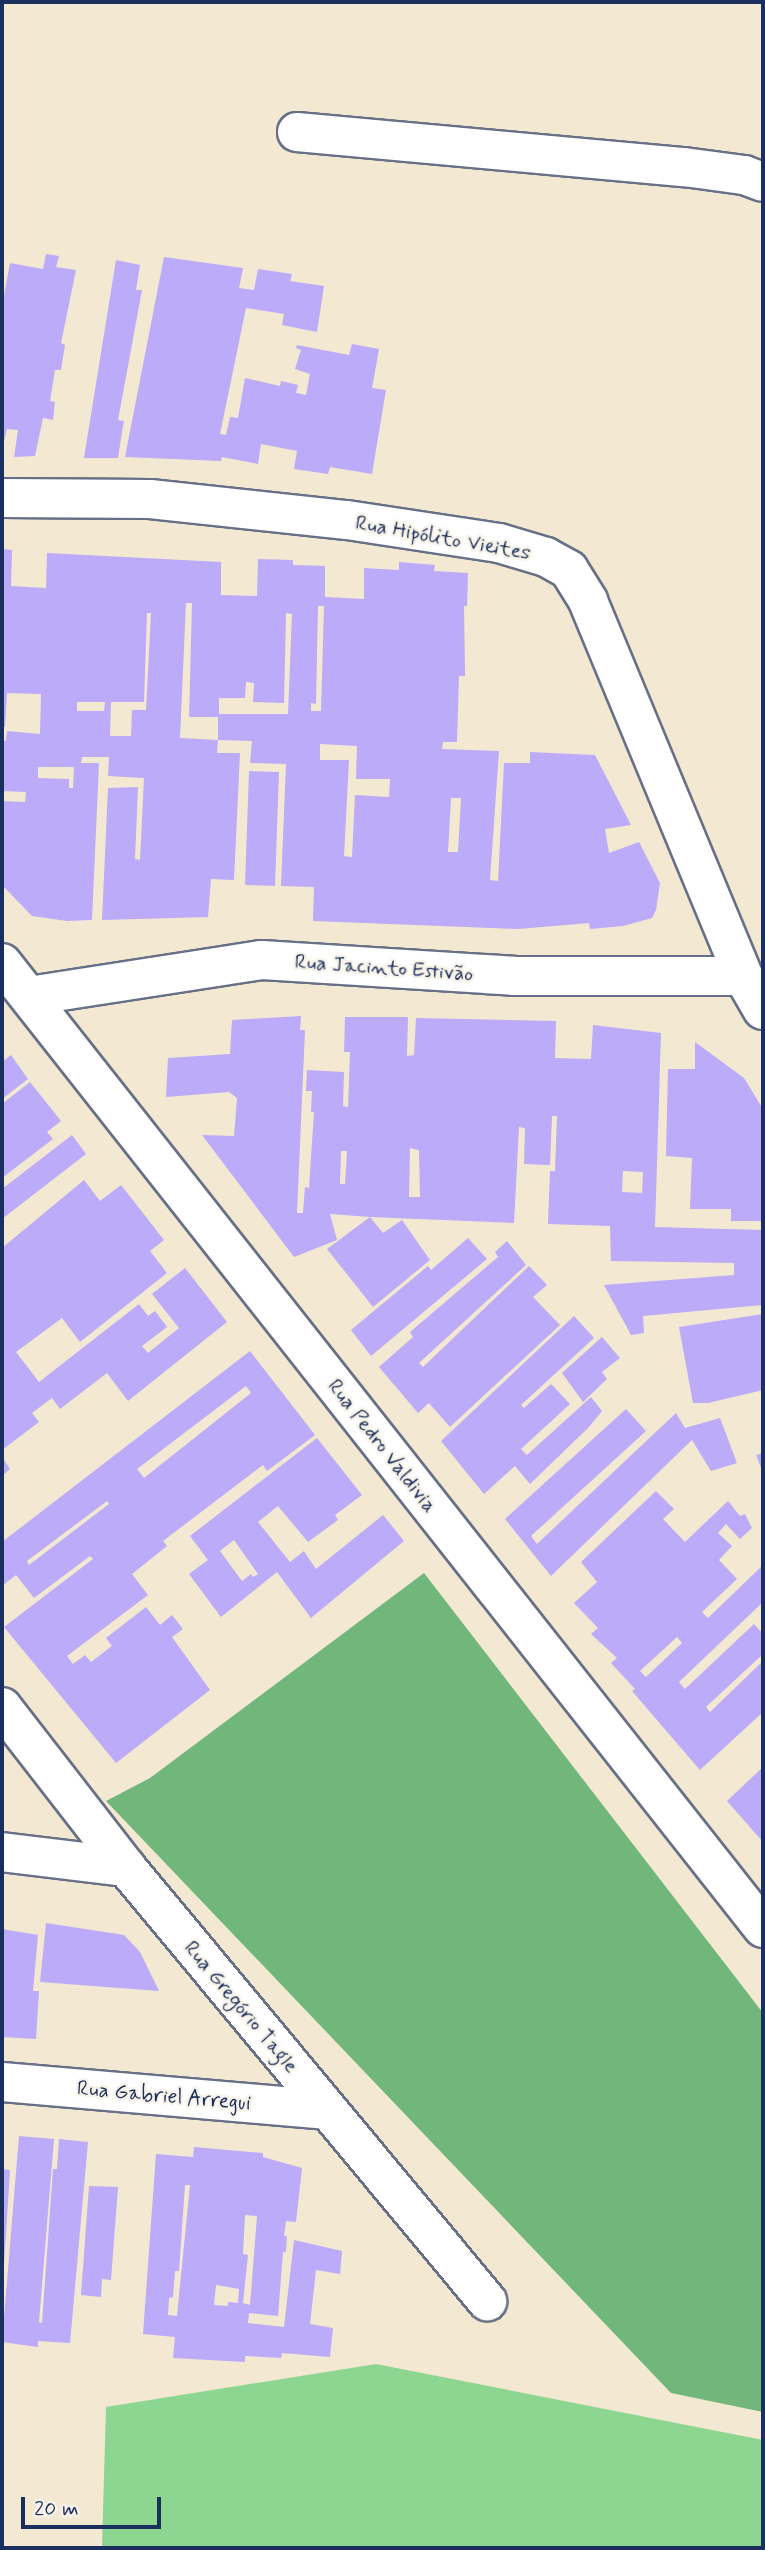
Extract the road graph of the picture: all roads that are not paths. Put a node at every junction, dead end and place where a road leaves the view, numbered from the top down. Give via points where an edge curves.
1 (297, 132) dead end
2 (763, 182) edge
3 (2, 498) edge
4 (2, 963) edge
5 (743, 976) junction
6 (29, 996) junction
7 (763, 1010) edge
8 (2, 1707) edge
9 (2, 1852) edge
10 (125, 1867) junction
11 (763, 1928) edge
12 (2, 2082) edge
13 (327, 2110) junction
14 (487, 2301) dead end

1 - 2 street via 684,167
3 - 5 street, Rua Hipólito Vieites via 149,499 347,520 499,544 546,557 569,570 588,601
4 - 6 street, Rua Pedro Valdivia
5 - 6 street, Rua Jacinto Estivão via 513,976 262,960
5 - 7 street, Rua Hipólito Vieites
6 - 11 street, Rua Pedro Valdivia
8 - 10 street, Rua Gregório Tagle
9 - 10 street
10 - 13 street, Rua Gregório Tagle
12 - 13 street, Rua Gabriel Arregui
13 - 14 street, Rua Gregório Tagle

